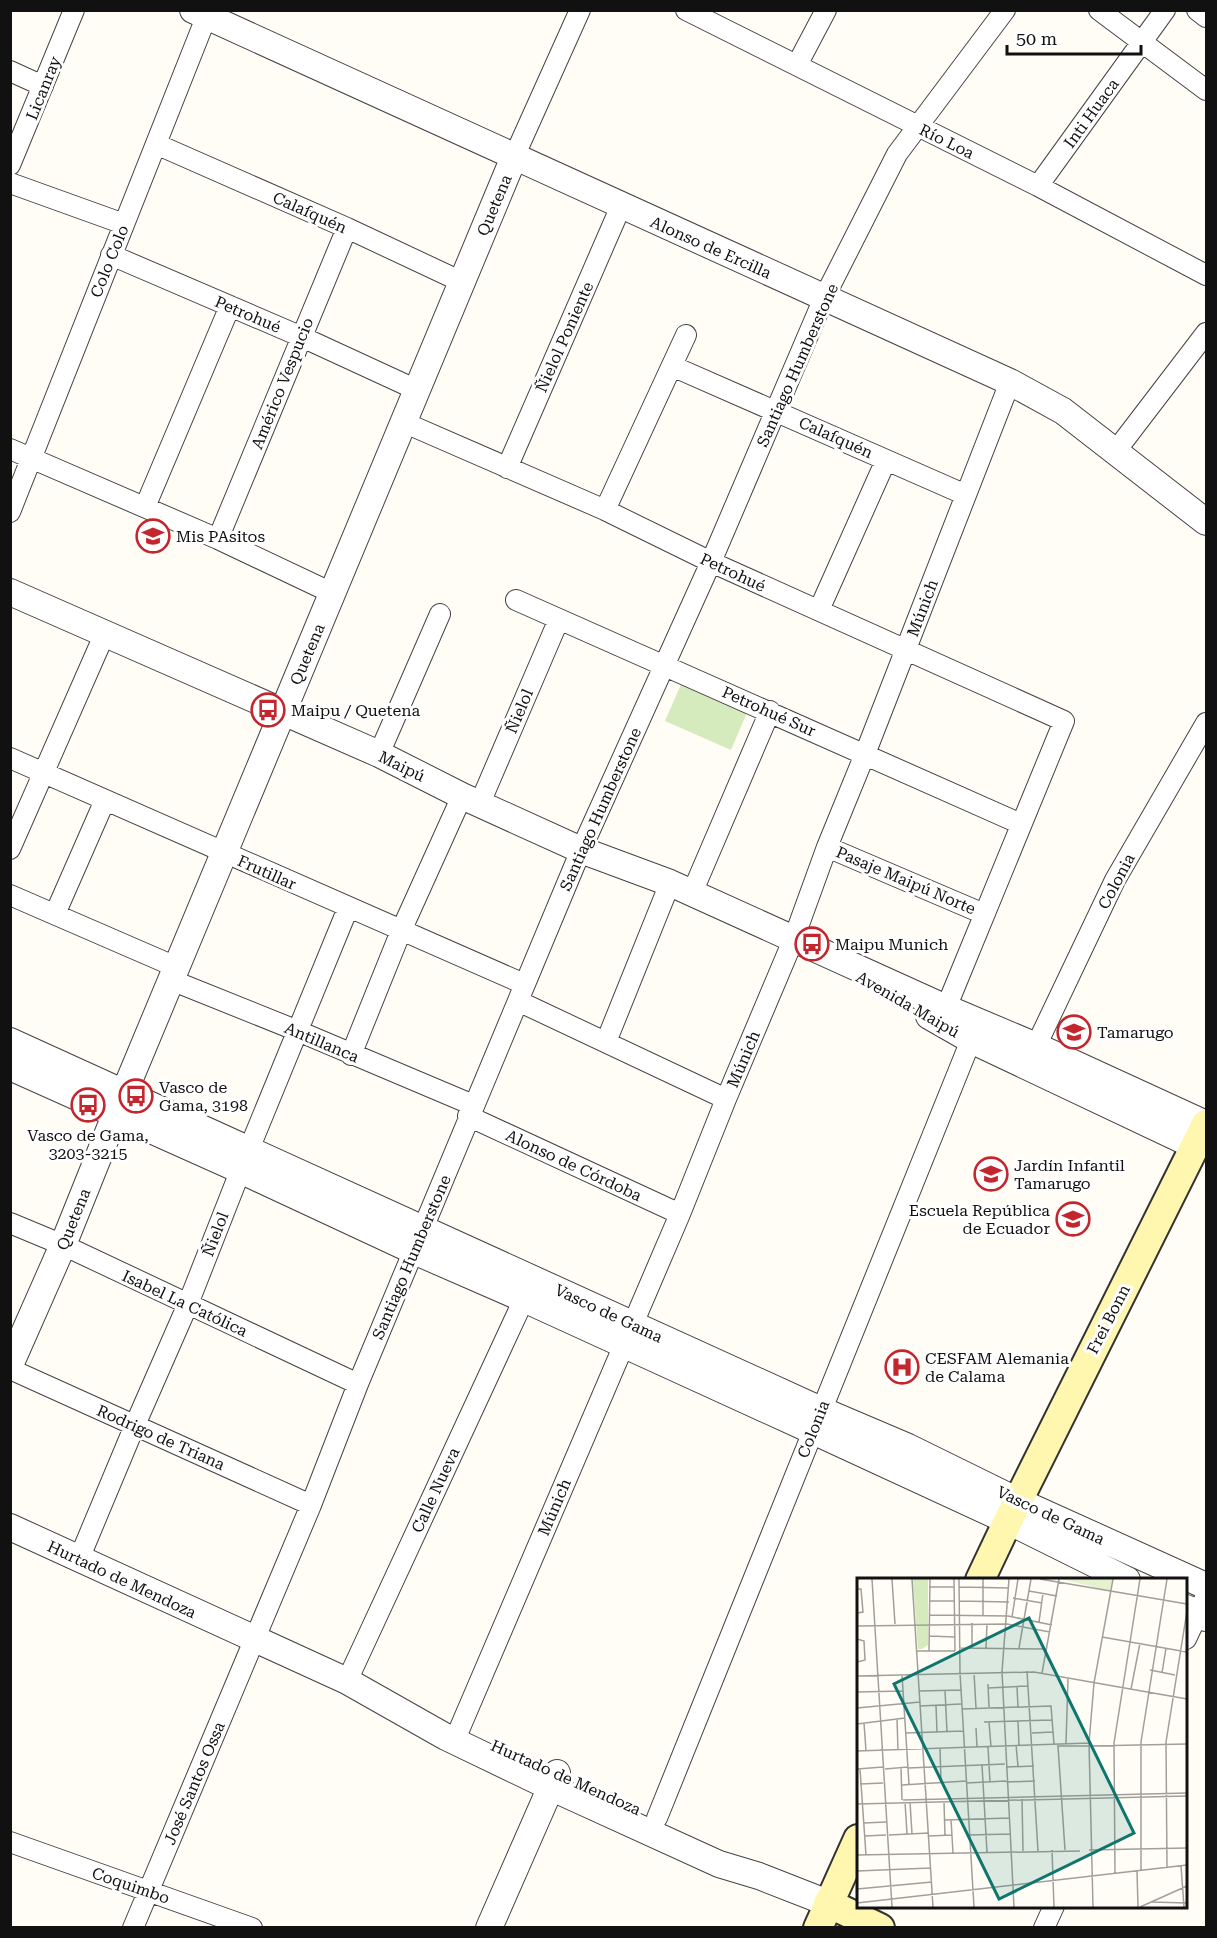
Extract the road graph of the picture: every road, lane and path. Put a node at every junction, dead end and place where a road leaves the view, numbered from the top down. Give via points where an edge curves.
1 (74, 10) edge
2 (580, 10) edge
3 (826, 10) edge
4 (1005, 10) edge
5 (1099, 10) edge
6 (1165, 10) edge
7 (1197, 10) edge
8 (693, 12) edge
9 (203, 13) edge
10 (1206, 17) edge
11 (1142, 42) junction
12 (797, 65) junction
13 (10, 71) edge
14 (44, 86) junction
15 (1206, 90) edge
16 (917, 126) junction
17 (156, 144) junction
18 (514, 157) junction
19 (10, 165) edge
20 (10, 183) edge
21 (1038, 186) junction
22 (621, 206) junction
23 (124, 224) junction
24 (347, 228) junction
25 (111, 255) junction
26 (1206, 275) edge
27 (462, 282) junction
28 (824, 298) junction
29 (230, 306) junction
30 (1206, 333) edge
31 (686, 335) dead end
32 (302, 337) junction
33 (672, 366) junction
34 (1011, 382) junction
35 (417, 390) junction
36 (777, 411) junction
37 (404, 422) junction
38 (10, 449) edge
39 (1115, 452) junction
40 (31, 458) junction
41 (886, 460) junction
42 (507, 468) junction
43 (966, 495) junction
44 (145, 507) junction
45 (605, 510) junction
46 (10, 512) edge
47 (1206, 522) edge
48 (218, 539) junction
49 (711, 562) junction
50 (10, 592) edge
51 (332, 593) junction
52 (516, 600) dead end
53 (819, 610) junction
54 (440, 614) dead end
55 (559, 619) junction
56 (105, 633) junction
57 (906, 650) junction
58 (664, 664) junction
59 (770, 711) junction
60 (283, 712) junction
61 (1206, 723) edge
62 (379, 754) junction
63 (865, 754) junction
64 (10, 758) edge
65 (44, 773) junction
66 (105, 800) junction
67 (471, 800) junction
68 (1021, 824) junction
69 (827, 847) junction
70 (10, 849) edge
71 (581, 849) junction
72 (224, 853) junction
73 (681, 888) junction
74 (10, 895) edge
75 (348, 908) junction
76 (55, 914) junction
77 (984, 914) junction
78 (401, 931) junction
79 (794, 938) junction
80 (174, 973) junction
81 (521, 992) junction
82 (946, 1008) junction
83 (298, 1031) junction
84 (971, 1040) junction
85 (10, 1041) edge
86 (606, 1042) junction
87 (1036, 1046) junction
88 (351, 1055) junction
89 (10, 1067) edge
90 (726, 1099) junction
91 (119, 1104) junction
92 (470, 1111) junction
93 (1204, 1134) edge
94 (244, 1160) junction
95 (680, 1214) junction
96 (10, 1223) edge
97 (419, 1240) junction
98 (63, 1245) junction
99 (524, 1299) junction
100 (188, 1304) junction
101 (628, 1335) junction
102 (10, 1367) edge
103 (358, 1384) junction
104 (817, 1420) junction
105 (135, 1425) junction
106 (311, 1505) junction
107 (1013, 1511) junction
108 (10, 1527) edge
109 (79, 1559) junction
110 (981, 1578) edge
111 (1124, 1578) edge
112 (1185, 1578) edge
113 (1187, 1579) edge
114 (1206, 1586) edge
115 (1199, 1609) edge
116 (1187, 1635) edge
117 (254, 1639) junction
118 (356, 1686) junction
119 (459, 1730) junction
120 (553, 1780) junction
121 (657, 1818) junction
122 (857, 1841) edge
123 (10, 1842) edge
124 (759, 1876) junction
125 (148, 1891) junction
126 (1053, 1908) edge
127 (823, 1916) edge
128 (133, 1928) edge
129 (252, 1928) edge
130 (489, 1928) edge
131 (880, 1928) edge
132 (1044, 1928) edge

1 - 14 street, Licanray
2 - 18 street, Quetena
3 - 12 street
4 - 16 street, Santiago Humberstone
5 - 11 street
6 - 11 street, Inti Huaca
7 - 10 street
8 - 12 street, Río Loa
9 - 17 street, Colo Colo
9 - 18 street, Alonso de Ercilla
11 - 15 street
11 - 21 street, Inti Huaca
12 - 16 street, Río Loa
13 - 14 street
14 - 19 street, Licanray
16 - 21 street, Río Loa
16 - 28 street, Santiago Humberstone via 897,154
17 - 23 street, Colo Colo
17 - 24 street, Calafquén
18 - 22 street, Alonso de Ercilla
18 - 27 street, Quetena
20 - 23 street
21 - 26 street, Río Loa
22 - 28 street, Alonso de Ercilla
22 - 42 street, Ñielol Poniente
23 - 25 street, Colo Colo
24 - 27 street, Calafquén
24 - 32 street, Américo Vespucio
25 - 29 street, Petrohué
25 - 40 street, Colo Colo
27 - 35 street, Quetena
28 - 34 street, Alonso de Ercilla
28 - 36 street, Santiago Humberstone
29 - 32 street, Petrohué
29 - 44 street
30 - 39 street
31 - 33 street
32 - 35 street, Petrohué
32 - 48 street, Américo Vespucio
33 - 36 street, Calafquén
33 - 45 street
34 - 39 street, Alonso de Ercilla via 1063,411
34 - 43 street, Múnich
35 - 37 street, Quetena
36 - 41 street, Calafquén
36 - 49 street, Santiago Humberstone
37 - 42 street, Petrohué
37 - 51 street, Quetena
38 - 40 street
39 - 47 street, Alonso de Ercilla
40 - 44 street
40 - 46 street, Colo Colo
41 - 43 street, Calafquén
41 - 53 street
42 - 45 street, Petrohué
43 - 57 street, Múnich
44 - 48 street
45 - 49 street, Petrohué
48 - 51 street
49 - 53 street, Petrohué
49 - 58 street, Santiago Humberstone
50 - 56 street, Maipú
51 - 60 street, Quetena
52 - 55 street, Petrohué Sur
53 - 57 street, Petrohué
54 - 62 street
55 - 58 street, Petrohué Sur
55 - 67 street, Ñielol
56 - 60 street, Maipú
56 - 65 street
57 - 63 street, Múnich
57 - 68 street, Petrohué via 1064,721
58 - 59 street, Petrohué Sur
58 - 71 street, Santiago Humberstone
59 - 63 street, Petrohué Sur
59 - 73 street
60 - 62 street, Maipú
60 - 72 street, Quetena
61 - 87 street, Colonia via 1115,880
62 - 67 street, Maipú
63 - 68 street, Petrohué Sur
63 - 69 street, Múnich
64 - 65 street, Frutillar
65 - 66 street, Frutillar
65 - 70 street
66 - 72 street, Frutillar
66 - 76 street
67 - 71 street, Maipú
67 - 78 street, Ñielol
68 - 77 street
69 - 77 street, Pasaje Maipú Norte
69 - 79 street, Múnich
71 - 73 street, Maipú
71 - 81 street, Santiago Humberstone
72 - 75 street, Frutillar
72 - 80 street, Quetena
73 - 79 street, Maipú
73 - 86 street
74 - 76 street, Antillanca
75 - 78 street, Frutillar
75 - 83 street, Ñielol
76 - 80 street, Antillanca
77 - 82 street
78 - 81 street, Frutillar
78 - 88 street, Ñielol
79 - 82 street, Avenida Maipú
79 - 84 street, Avenida Maipú
79 - 90 street, Múnich
80 - 83 street, Antillanca
80 - 91 street, Quetena
81 - 86 street, Frutillar
81 - 92 street, Santiago Humberstone
82 - 87 street, Avenida Maipú
83 - 88 street, Antillanca
83 - 94 street, Ñielol
84 - 93 street, Avenida Maipú
84 - 104 street, Colonia
85 - 91 street, Vasco de Gama
86 - 90 street, Frutillar
87 - 93 street, Avenida Maipú
88 - 92 street, Antillanca
89 - 91 street, Vasco de Gama
90 - 95 street, Múnich
91 - 94 street, Vasco de Gama
91 - 98 street, Quetena
92 - 95 street, Alonso de Córdoba
92 - 97 street, Santiago Humberstone
93 - 107 main road, Frei Bonn
94 - 97 street, Vasco de Gama
94 - 100 street, Ñielol
95 - 101 street, Múnich
96 - 98 street, Isabel La Católica
97 - 99 street, Vasco de Gama
97 - 101 street, Vasco de Gama
97 - 103 street, Santiago Humberstone
98 - 100 street, Isabel La Católica
98 - 102 street, Quetena
99 - 101 street, Vasco de Gama
99 - 118 street, Calle Nueva
100 - 103 street, Isabel La Católica
100 - 105 street, Ñielol
101 - 104 street, Vasco de Gama
101 - 119 street, Múnich
102 - 105 street, Rodrigo de Triana
103 - 106 street, Santiago Humberstone
104 - 107 street, Vasco de Gama via 908,1447
104 - 121 street, Colonia
105 - 106 street, Rodrigo de Triana
105 - 109 street, Ñielol
106 - 117 street, Santiago Humberstone
107 - 110 main road, Frei Bonn
107 - 111 street, Vasco de Gama
107 - 112 street, Vasco de Gama
108 - 109 street, Hurtado de Mendoza
109 - 117 street, Hurtado de Mendoza
113 - 114 street, Vasco de Gama
115 - 116 street
117 - 118 street, Hurtado de Mendoza
117 - 125 street, José Santos Ossa
118 - 119 street, Hurtado de Mendoza
118 - 120 street, Hurtado de Mendoza via 446,1737
119 - 120 street, Hurtado de Mendoza
120 - 121 street, Hurtado de Mendoza
120 - 124 street, Hurtado de Mendoza via 719,1864
120 - 130 street
121 - 124 street, Hurtado de Mendoza via 724,1850
122 - 127 main road
123 - 125 street, Coquimbo
124 - 127 street, Hurtado de Mendoza
125 - 128 street, José Santos Ossa
125 - 129 street, Coquimbo
126 - 132 street
127 - 131 main road, Hurtado de Mendoza

